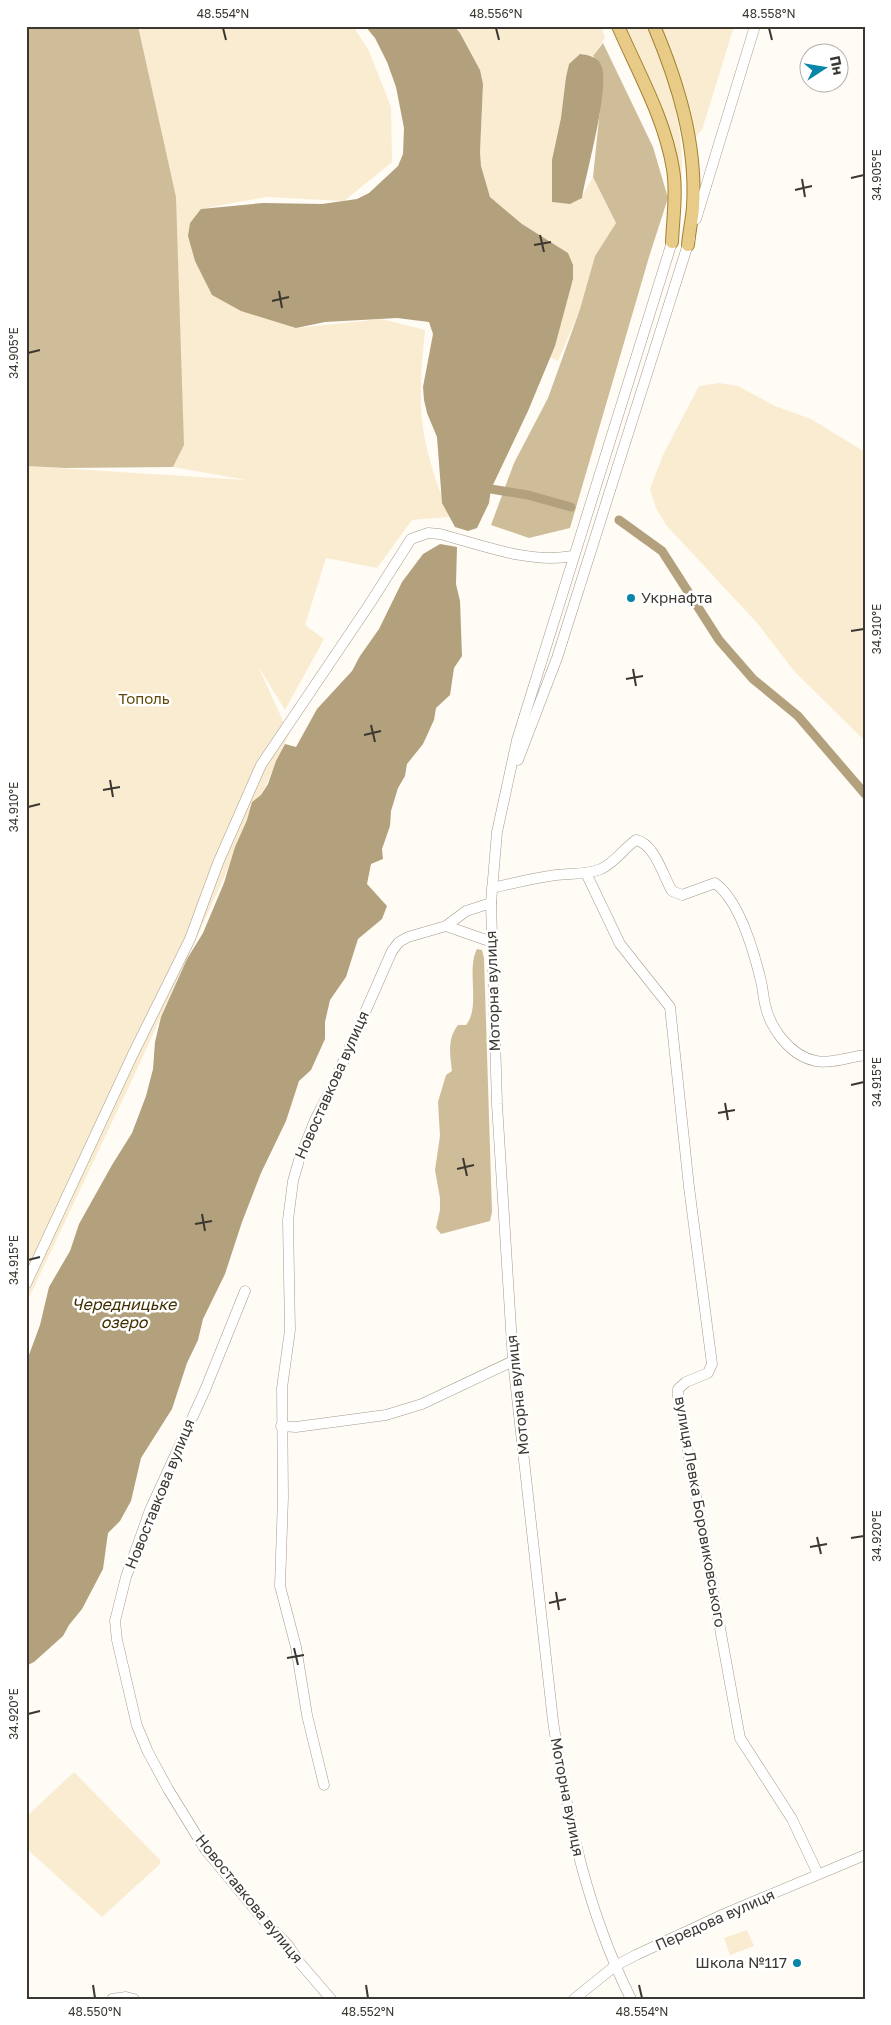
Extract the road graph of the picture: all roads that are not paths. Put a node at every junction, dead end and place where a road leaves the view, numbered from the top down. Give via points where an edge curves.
1 (618, 26) edge
2 (654, 26) edge
3 (755, 26) edge
4 (691, 158) junction
5 (672, 242) junction
6 (688, 245) junction
7 (629, 379) junction
8 (644, 384) junction
9 (573, 556) junction
10 (510, 780) junction
11 (586, 873) junction
12 (492, 888) junction
13 (491, 904) junction
14 (446, 926) junction
15 (492, 942) junction
16 (865, 1054) edge
17 (26, 1284) edge
18 (245, 1291) dead end
19 (513, 1361) junction
20 (281, 1426) junction
21 (324, 1785) dead end
22 (865, 1854) edge
23 (818, 1874) junction
24 (615, 1966) junction
25 (112, 1999) edge
26 (134, 1999) edge
27 (331, 1999) edge
28 (574, 1999) edge
29 (631, 1999) edge

1 - 5 main road via 667,141 675,198
2 - 4 main road via 676,84
3 - 6 street
4 - 5 main road via 685,202
4 - 6 main road via 693,206
5 - 7 street
6 - 8 street
7 - 8 street
7 - 9 street
8 - 10 street via 557,658
9 - 10 street via 518,740
9 - 17 street via 529,557 440,534 428,533 411,539 261,764 218,863 190,939 132,1054
10 - 12 street, Моторна вулиця via 497,832
11 - 12 street via 557,874
11 - 16 street via 612,863 636,840 651,849 667,883 676,893 682,895 717,884 732,899 741,919 761,982 765,1006 776,1032 802,1055 814,1061
11 - 23 street, вулиця Левка Боровиковського via 620,944 670,1007 712,1364 708,1372 678,1389 678,1397 740,1738 792,1819
12 - 13 street, Моторна вулиця
13 - 14 street, Новоставкова вулиця via 466,911
13 - 15 street, Моторна вулиця
14 - 15 street
14 - 20 street, Новоставкова вулиця via 408,936 392,951 299,1160 288,1220 290,1330 282,1388
15 - 19 street, Моторна вулиця via 497,1104
18 - 27 street, Новоставкова вулиця via 126,1576 115,1621 117,1640 137,1726 168,1789 205,1849
19 - 20 street via 422,1404 386,1415 296,1427
19 - 24 street, Моторна вулиця via 561,1779 594,1913
20 - 21 street, Новоставкова вулиця via 280,1586
22 - 23 street, Передова вулиця
23 - 24 street, Передова вулиця
24 - 28 street, Передова вулиця
24 - 29 street, Моторна вулиця
25 - 26 street

